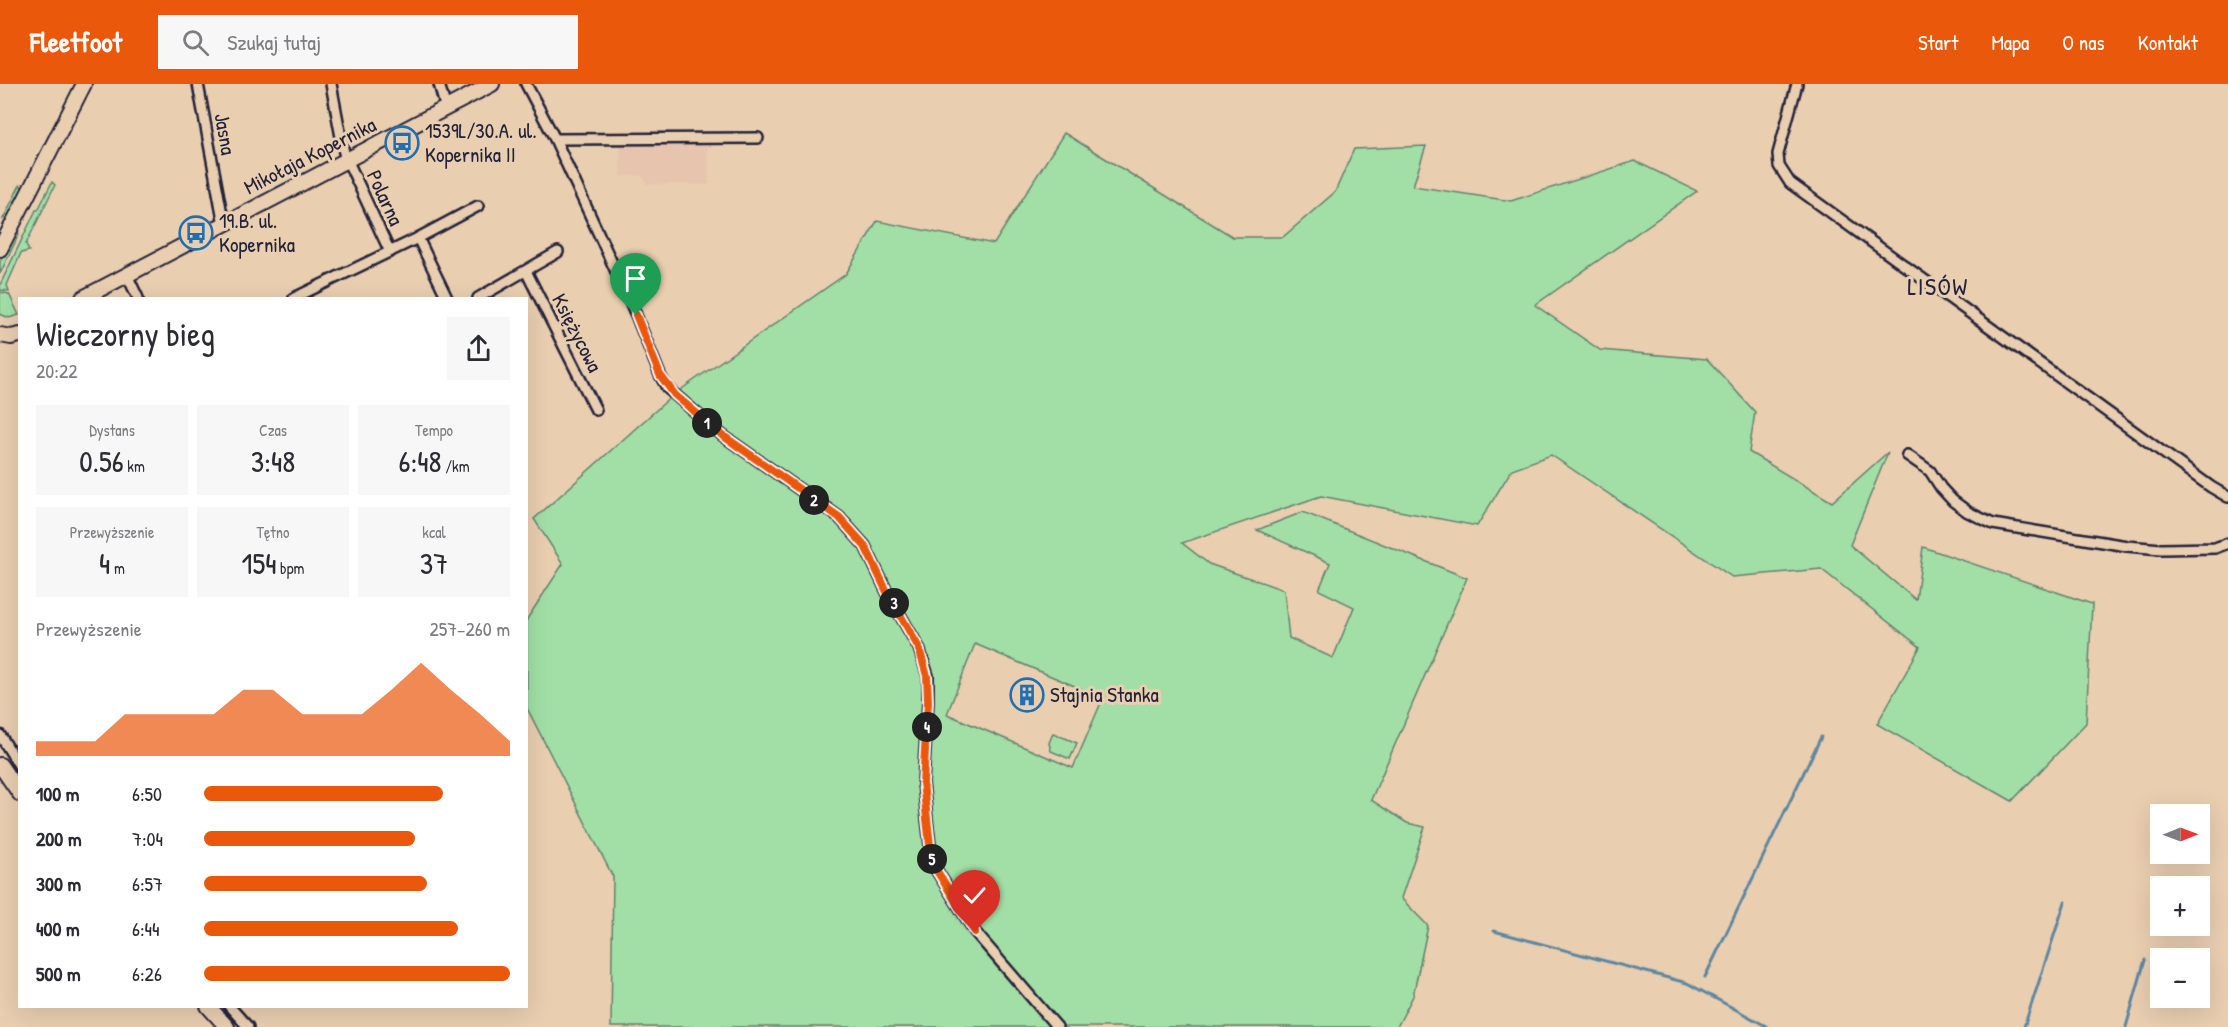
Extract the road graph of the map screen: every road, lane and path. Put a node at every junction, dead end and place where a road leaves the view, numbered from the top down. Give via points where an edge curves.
1 (84, 84) edge
2 (198, 84) edge
3 (331, 84) edge
4 (438, 84) edge
5 (492, 84) edge
6 (526, 84) edge
7 (1797, 84) edge
8 (446, 109) junction
9 (758, 138) dead end
10 (555, 139) junction
11 (347, 160) junction
12 (478, 206) dead end
13 (224, 225) junction
14 (418, 238) junction
15 (0, 249) edge
16 (390, 252) junction
17 (558, 252) dead end
18 (526, 271) junction
19 (127, 276) junction
20 (85, 297) edge
21 (138, 297) edge
22 (296, 297) edge
23 (447, 297) edge
24 (480, 297) edge
25 (0, 325) edge
26 (18, 328) edge
27 (18, 335) edge
28 (0, 336) edge
29 (596, 410) dead end
30 (1907, 455) dead end
31 (2228, 497) edge
32 (2228, 543) edge
33 (0, 735) edge
34 (18, 764) edge
35 (0, 765) edge
36 (18, 791) edge
37 (210, 1008) edge
38 (231, 1008) edge
39 (227, 1027) edge
40 (248, 1027) edge
41 (1057, 1027) edge

1 - 15 street
2 - 13 street, Jasna
3 - 11 street, Polarna
4 - 8 street
5 - 8 street, Mikołaja Kopernika
6 - 10 street
7 - 31 street via 1778,154 1782,174 1790,183
8 - 11 street, Mikołaja Kopernika
9 - 10 street
10 - 41 street via 667,388 722,435 839,517 865,546 919,648 927,676 923,783 932,863 975,932
11 - 13 street, Mikołaja Kopernika
11 - 16 street, Polarna
12 - 14 street
13 - 19 street, Mikołaja Kopernika
14 - 16 street
14 - 23 street, Polarna
16 - 22 street
17 - 18 street
18 - 24 street
18 - 29 street, Księżycowa
19 - 20 street, Mikołaja Kopernika
19 - 21 street
25 - 26 street
27 - 28 street
30 - 32 street via 1930,471 1953,501 1993,524 2161,549 2215,548
33 - 34 street
35 - 36 street
37 - 39 street
38 - 40 street

